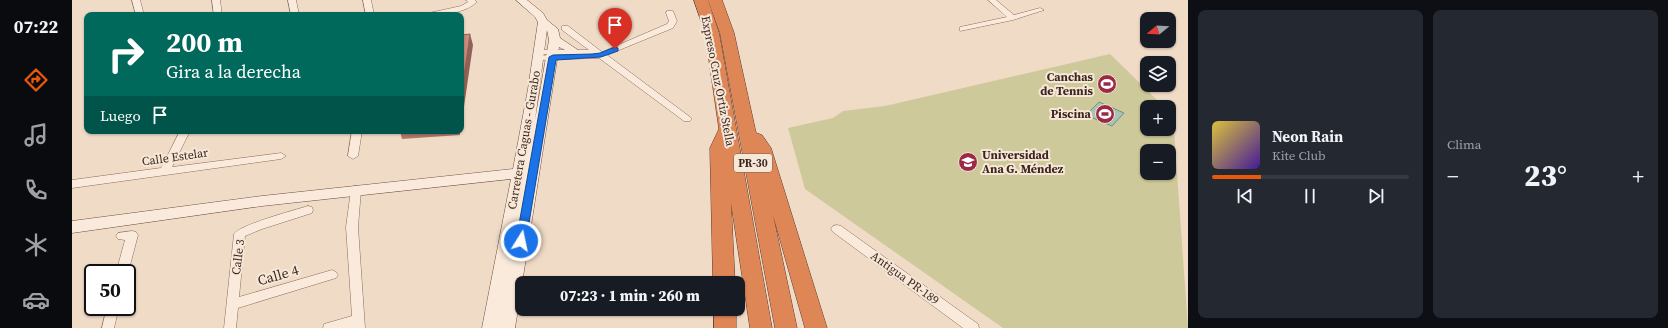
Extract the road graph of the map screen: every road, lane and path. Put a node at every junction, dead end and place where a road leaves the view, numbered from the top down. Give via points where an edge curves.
1 (136, 0) edge
2 (217, 0) edge
3 (292, 0) edge
4 (367, 0) edge
5 (470, 0) edge
6 (522, 0) edge
7 (701, 0) edge
8 (715, 0) edge
9 (992, 0) edge
10 (1040, 10) dead end
11 (139, 12) edge
12 (218, 12) edge
13 (294, 12) edge
14 (369, 12) edge
15 (444, 12) edge
16 (670, 13) dead end
17 (1013, 18) junction
18 (543, 22) junction
19 (565, 28) dead end
20 (963, 29) dead end
21 (555, 40) junction
22 (575, 52) junction
23 (546, 55) junction
24 (601, 55) junction
25 (687, 119) dead end
26 (736, 125) junction
27 (183, 134) edge
28 (357, 134) edge
29 (282, 156) dead end
30 (353, 156) dead end
31 (165, 171) junction
32 (526, 172) junction
33 (72, 184) edge
34 (356, 190) junction
35 (308, 210) dead end
36 (72, 227) edge
37 (836, 229) dead end
38 (122, 236) dead end
39 (124, 264) edge
40 (332, 275) dead end
41 (724, 276) edge
42 (233, 304) junction
43 (111, 316) edge
44 (725, 316) edge
45 (358, 324) edge
46 (108, 328) edge
47 (230, 328) edge
48 (329, 328) edge
49 (491, 328) edge
50 (506, 328) edge
51 (725, 328) edge
52 (761, 328) edge
53 (786, 328) edge
54 (816, 328) edge
55 (973, 328) edge

1 - 11 street
2 - 12 street
3 - 13 street
4 - 14 street
5 - 15 street via 473,2 463,8
6 - 18 main road
7 - 26 highway, Expreso Cruz Ortiz Stella / PR-30
8 - 26 highway, Expreso Cruz Ortiz Stella / PR-30 via 727,33
9 - 17 street
10 - 17 street
16 - 24 street via 673,21 670,26
17 - 20 street
18 - 21 main road via 553,29
18 - 23 main road, Carretera Caguas - Gurabo
19 - 24 street
21 - 22 main road
21 - 23 main road, Carretera Caguas - Gurabo
22 - 23 street
22 - 24 street
23 - 24 street
23 - 32 main road, Carretera Caguas - Gurabo
24 - 25 street
26 - 41 highway via 719,148
26 - 52 highway, Expreso Cruz Ortiz Stella / PR-30
26 - 53 highway, Expreso Cruz Ortiz Stella / PR-30
26 - 54 highway via 762,148
27 - 31 street
28 - 30 street
29 - 31 street, Calle Estelar
31 - 33 street, Calle Estelar
32 - 34 main road
32 - 49 main road, Carretera Caguas - Gurabo
32 - 50 main road, Carretera Caguas - Gurabo
34 - 36 main road
34 - 45 street via 352,227
35 - 42 street, Calle 3 via 240,234
37 - 55 street, Antigua PR-189
38 - 39 street via 132,235
40 - 42 street, Calle 4
42 - 47 street, Calle 3
43 - 46 street
44 - 51 highway
45 - 48 street

